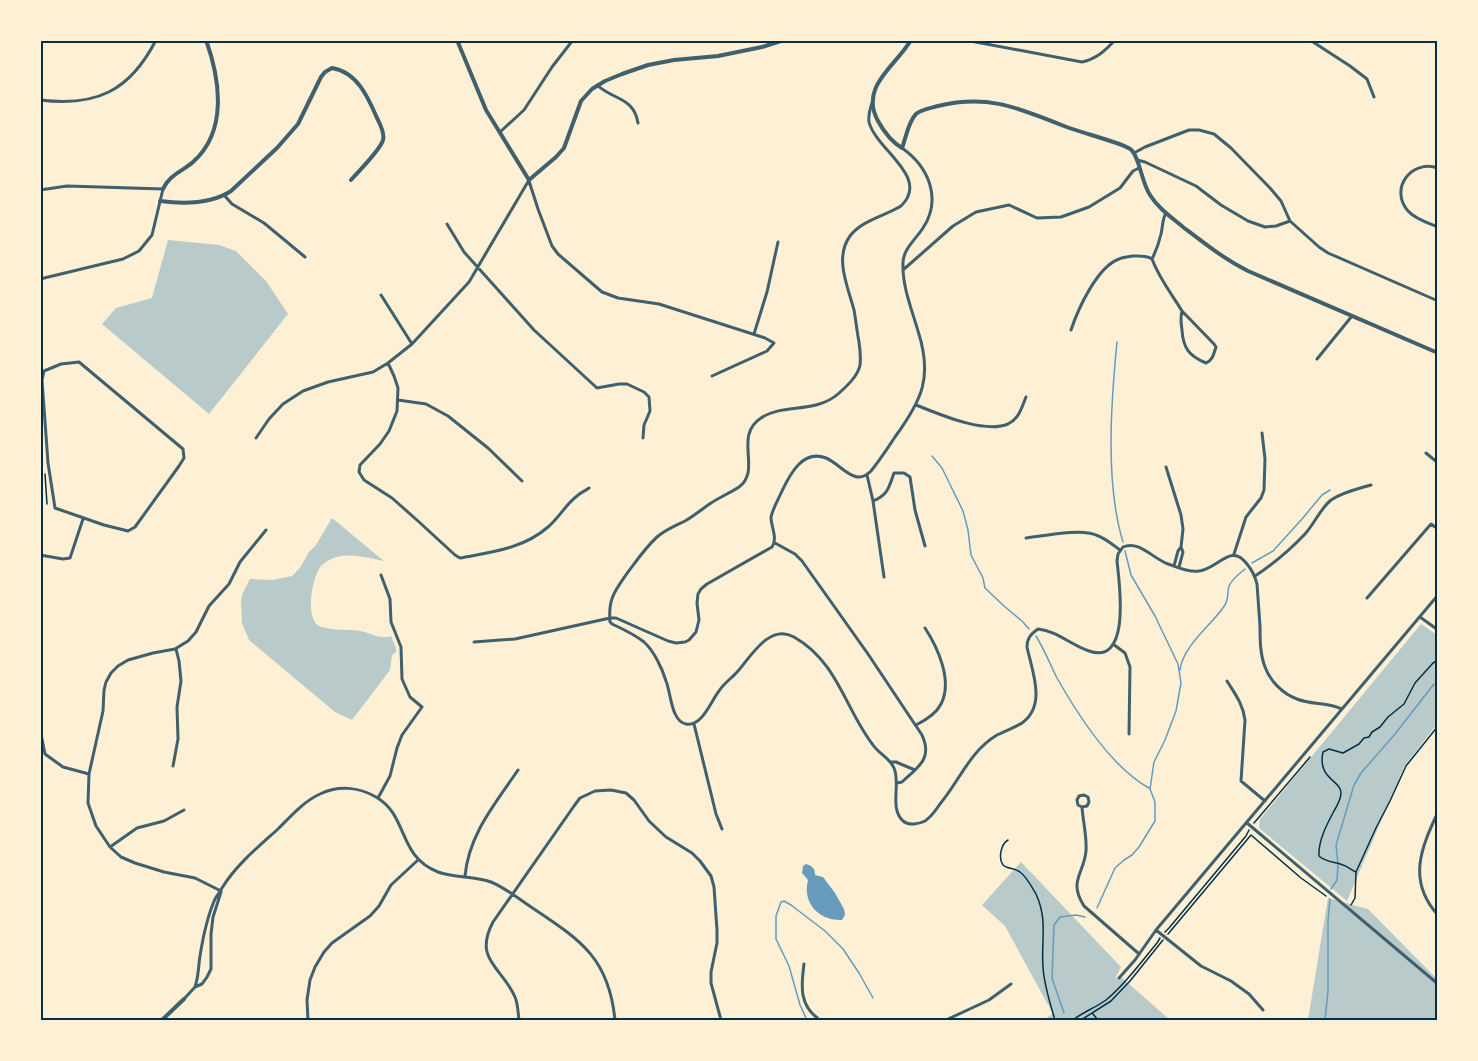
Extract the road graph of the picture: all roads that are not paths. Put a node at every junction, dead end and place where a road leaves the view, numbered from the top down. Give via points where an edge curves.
1 (156, 40) edge
2 (206, 40) edge
3 (457, 40) edge
4 (573, 40) edge
5 (784, 40) edge
6 (911, 40) edge
7 (964, 40) edge
8 (1115, 40) edge
9 (1310, 40) edge
10 (597, 85) junction
11 (1374, 98) dead end
12 (40, 100) edge
13 (872, 101) junction
14 (638, 123) dead end
15 (499, 132) junction
16 (903, 148) junction
17 (1134, 153) junction
18 (1137, 160) junction
19 (1139, 168) junction
20 (1437, 168) edge
21 (351, 180) dead end
22 (529, 180) junction
23 (163, 189) junction
24 (40, 190) edge
25 (224, 195) junction
26 (160, 201) junction
27 (1166, 213) junction
28 (1290, 221) junction
29 (447, 224) dead end
30 (1437, 227) edge
31 (778, 242) dead end
32 (305, 256) dead end
33 (1152, 259) junction
34 (479, 267) junction
35 (903, 270) junction
36 (40, 279) edge
37 (381, 295) dead end
38 (1437, 301) edge
39 (1182, 311) junction
40 (1352, 316) junction
41 (1071, 330) dead end
42 (754, 334) junction
43 (412, 344) junction
44 (1437, 353) edge
45 (1317, 359) dead end
46 (388, 363) junction
47 (712, 376) dead end
48 (1026, 397) dead end
49 (398, 400) junction
50 (916, 405) junction
51 (1262, 433) dead end
52 (256, 438) dead end
53 (643, 438) dead end
54 (1426, 453) dead end
55 (1437, 463) edge
56 (1166, 467) dead end
57 (867, 475) junction
58 (522, 481) dead end
59 (1371, 485) dead end
60 (589, 488) dead end
61 (873, 501) junction
62 (83, 519) junction
63 (1437, 529) edge
64 (266, 530) dead end
65 (1026, 538) dead end
66 (775, 543) junction
67 (925, 546) dead end
68 (1181, 546) junction
69 (1120, 550) junction
70 (1234, 554) junction
71 (40, 555) edge
72 (1174, 566) junction
73 (1179, 568) junction
74 (381, 575) dead end
75 (1255, 576) junction
76 (884, 577) dead end
77 (1437, 595) edge
78 (1367, 598) dead end
79 (1420, 617) junction
80 (610, 618) junction
81 (925, 628) dead end
82 (1437, 630) edge
83 (474, 642) dead end
84 (1113, 644) junction
85 (176, 649) junction
86 (1227, 681) dead end
87 (1342, 709) junction
88 (694, 724) junction
89 (916, 725) junction
90 (40, 729) edge
91 (1129, 734) dead end
92 (45, 754) junction
93 (40, 756) edge
94 (891, 762) junction
95 (173, 766) dead end
96 (518, 770) dead end
97 (915, 770) junction
98 (89, 774) junction
99 (897, 783) junction
100 (378, 798) junction
101 (1264, 801) junction
102 (1082, 807) junction
103 (184, 810) dead end
104 (1437, 812) edge
105 (1247, 823) junction
106 (722, 829) dead end
107 (110, 847) junction
108 (418, 860) junction
109 (465, 876) junction
110 (221, 891) junction
111 (513, 895) junction
112 (1437, 915) edge
113 (1156, 930) junction
114 (1138, 953) junction
115 (804, 964) dead end
116 (1119, 978) dead end
117 (1011, 984) dead end
118 (1437, 984) edge
119 (195, 987) junction
120 (184, 999) joint
121 (1263, 1010) dead end
122 (162, 1020) edge
123 (308, 1020) edge
124 (519, 1020) edge
125 (615, 1020) edge
126 (722, 1020) edge
127 (820, 1020) edge
128 (946, 1020) edge

1 - 12 street via 140,66 115,89 78,102
2 - 23 street via 217,87 216,123 201,153 167,181
3 - 15 street via 480,99
4 - 15 street via 524,111
5 - 10 street via 762,48 648,65
6 - 13 street via 880,79
7 - 8 street via 1082,62 1104,52
9 - 11 street via 1366,79
10 - 14 street via 631,106
10 - 22 street via 581,101 564,148
13 - 16 street via 880,124
13 - 80 street via 870,124 907,174 910,189 901,206 857,229 845,249 844,279 854,309 860,354 856,374 829,400 756,421 748,438 745,481 653,540 612,596
15 - 22 street
16 - 17 street via 916,115 928,108 971,101 1020,109 1122,145
16 - 35 street via 924,170 932,196 929,216 906,252
17 - 18 street
17 - 28 street via 1189,130 1208,131 1231,148 1270,188
18 - 19 street
18 - 28 street via 1196,186 1248,221 1265,227
19 - 27 street via 1150,196
19 - 35 street via 1120,188 1089,207 1061,217 1037,218 1009,205 976,212
20 - 30 street via 1414,169 1402,184 1402,199 1409,212
21 - 25 street via 378,149 383,130 362,89 345,73 332,68 321,77 298,124
22 - 34 street
22 - 42 street via 552,246 602,292 659,304
23 - 24 street via 67,186
23 - 26 street
25 - 26 street via 181,203
25 - 32 street
26 - 36 street via 152,235 138,251 123,260
27 - 33 street
27 - 40 street via 1248,271
28 - 38 street via 1328,253
29 - 34 street via 464,252
31 - 42 street
33 - 39 street
33 - 41 street via 1119,258 1105,269 1083,299
34 - 43 street
34 - 53 street via 534,330 597,388 627,384 649,397 650,411
35 - 50 street via 925,360 923,386
37 - 43 street
39 - 39 street via 1184,344 1198,359 1209,362 1214,344
40 - 44 street
40 - 45 street
42 - 47 street via 774,343 771,348
43 - 46 street
46 - 49 street via 398,388
46 - 52 street via 373,372 303,391 283,404
48 - 50 street via 1017,417 1009,424 989,427 960,422
49 - 58 street via 426,405 448,416
49 - 60 street via 389,431 360,465 359,472 460,558 515,547 534,537
50 - 57 street
51 - 70 street via 1264,490 1246,517
54 - 55 street
56 - 68 street via 1183,529
57 - 61 street
57 - 66 street via 854,476 823,457 809,457 801,462 772,512
59 - 75 street via 1347,492 1325,505 1307,532 1280,559
61 - 67 street via 886,493 894,473 910,477
61 - 76 street
62 - 62 street via 55,508 42,380 44,371 79,362 183,449 184,458 135,527 128,531
62 - 71 street via 70,558
63 - 78 street via 1431,524
64 - 85 street via 209,606 196,632
65 - 69 street via 1092,533
66 - 80 street via 701,589 697,599 698,627 685,642 672,642
66 - 89 street via 802,561
68 - 72 street
68 - 73 street
69 - 72 street via 1135,545
69 - 84 street via 1117,561 1121,617
70 - 73 street via 1199,571
70 - 75 street via 1244,560
72 - 73 street
74 - 100 street via 401,647 402,679 410,698 422,707 402,735 390,776
75 - 87 street via 1261,651 1268,673 1291,697
77 - 79 street
79 - 82 street
79 - 87 street
80 - 83 street via 515,639
80 - 88 street via 612,624 646,644 666,680 677,718 684,724
81 - 89 street via 935,644 946,689 941,705
84 - 91 street via 1125,653 1130,666
84 - 99 street via 1104,652 1093,652 1053,632 1038,629 1027,642 1036,693 1028,717 977,751 923,822 904,822 897,804
85 - 95 street via 181,681 178,745
85 - 98 street via 128,660 111,673 104,690
86 - 101 street via 1244,712 1241,781
87 - 101 street
88 - 94 street via 755,650 774,635 786,633 813,650 834,676 873,746
88 - 106 street
89 - 97 street via 927,747
90 - 92 street
92 - 93 street
92 - 98 street via 63,767
94 - 97 street
94 - 99 street
96 - 109 street via 481,825 469,852
97 - 99 street
98 - 107 street via 88,802 96,826
100 - 108 street via 392,811
100 - 110 street via 349,788 319,794 246,859
101 - 105 street
102 - 102 street via 1089,802 1084,795 1077,800
102 - 114 street via 1086,849 1076,881 1079,899
103 - 107 street via 164,821 137,828
104 - 112 street via 1419,868 1423,890
105 - 113 street
105 - 118 street
107 - 110 street via 135,863 195,878
108 - 109 street via 437,871
108 - 123 street via 392,885 370,916 324,952 310,980
109 - 111 street via 493,883
110 - 119 street via 202,941
110 - 119 street via 213,917 211,969 202,984
111 - 124 street via 487,933 487,952 516,999
111 - 125 street via 572,935 594,956 608,985
111 - 126 street via 580,798 603,790 626,793 649,821 666,837 692,852 711,876 717,930 711,983
113 - 114 street
113 - 121 street via 1201,966 1249,994
114 - 116 street
115 - 127 street via 802,994
117 - 128 street via 989,1000
119 - 120 street
120 - 122 street

